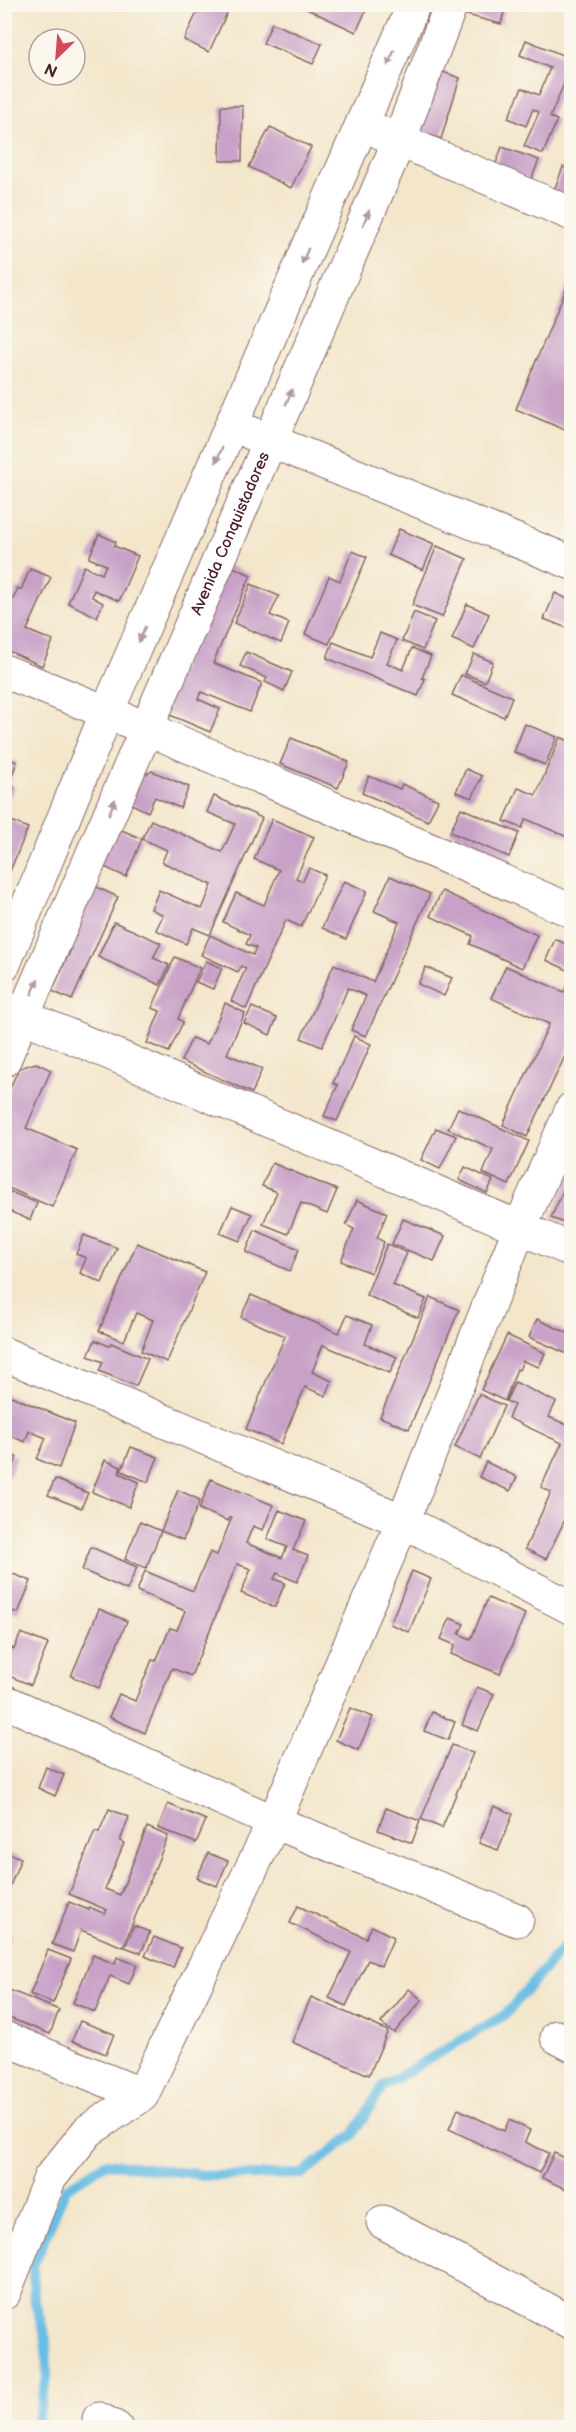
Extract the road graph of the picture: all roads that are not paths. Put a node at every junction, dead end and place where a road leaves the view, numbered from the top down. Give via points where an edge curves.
1 (414, 4) edge
2 (452, 4) edge
3 (362, 123) junction
4 (399, 141) junction
5 (572, 214) edge
6 (232, 425) junction
7 (271, 441) junction
8 (572, 564) edge
9 (4, 671) edge
10 (107, 712) junction
11 (146, 728) junction
12 (572, 911) edge
13 (4, 964) edge
14 (14, 1012) edge
15 (4, 1060) edge
16 (572, 1109) edge
17 (520, 1227) junction
18 (572, 1250) edge
19 (4, 1354) edge
20 (403, 1521) junction
21 (572, 1608) edge
22 (4, 1701) edge
23 (274, 1822) junction
24 (517, 1920) dead end
25 (4, 2038) edge
26 (142, 2095) junction
27 (382, 2222) dead end
28 (4, 2293) edge
29 (572, 2323) edge

1 -> 3 street
2 - 4 street, Avenida Conquistadores
3 - 4 street
3 -> 6 street
4 - 5 street
7 -> 4 street, Avenida Conquistadores
6 - 7 street
6 -> 10 street
7 - 8 street
7 - 11 street, Avenida Conquistadores
9 - 10 street
10 - 11 street
10 - 13 street
11 - 12 street
14 -> 11 street, Avenida Conquistadores
14 - 15 street, Avenida Conquistadores
14 - 17 street
16 - 17 street
17 - 18 street
17 - 20 street
19 - 20 street
20 - 21 street
20 - 23 street
22 - 23 street
23 - 24 street
23 - 26 street
25 - 26 street
26 - 28 street via 88,2131 50,2178
27 - 29 street

